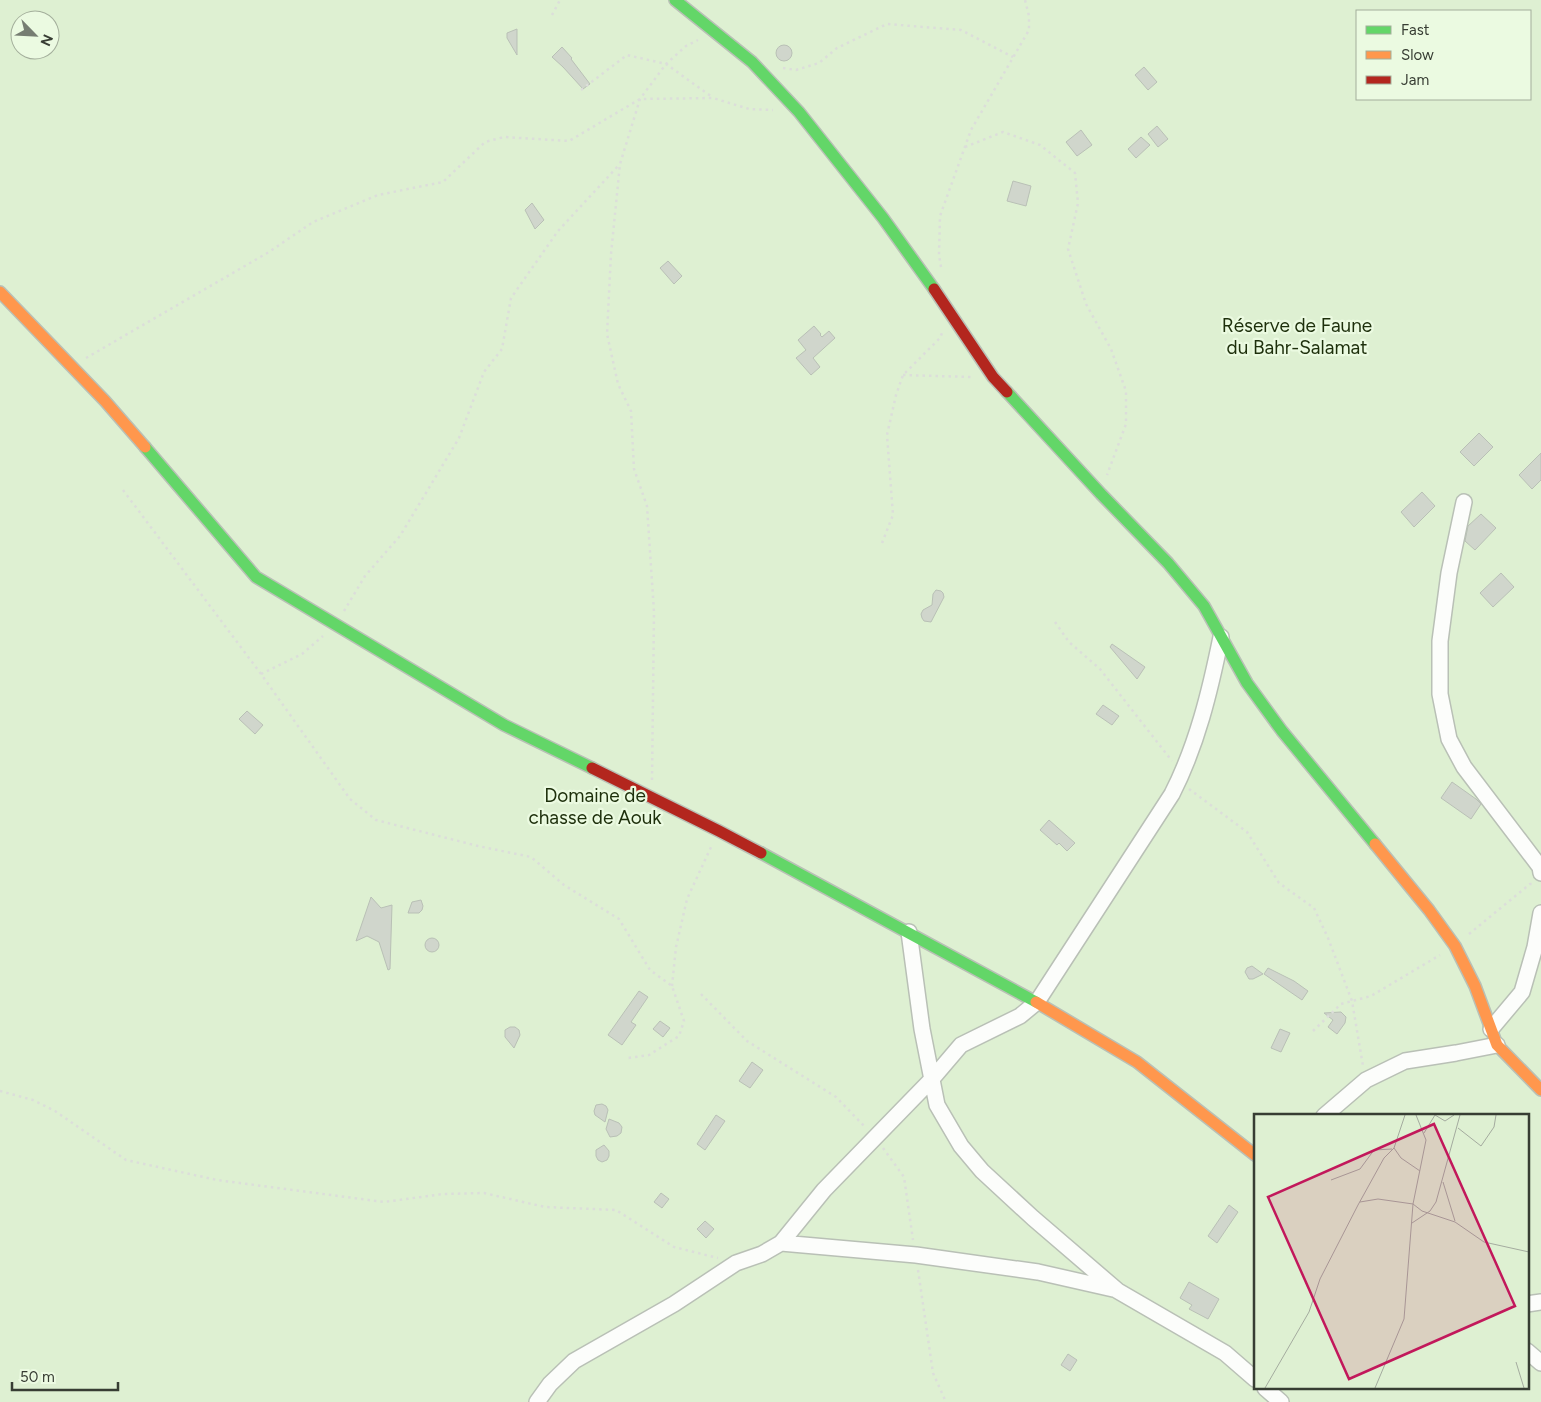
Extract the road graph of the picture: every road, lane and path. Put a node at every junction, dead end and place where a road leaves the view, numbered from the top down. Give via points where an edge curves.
1 (560, 0) edge
2 (675, 0) edge
3 (1025, 0) edge
4 (552, 15) dead end
5 (724, 39) junction
6 (1013, 57) junction
7 (666, 64) junction
8 (780, 68) dead end
9 (581, 90) dead end
10 (713, 98) junction
11 (640, 100) junction
12 (799, 112) junction
13 (965, 147) junction
14 (620, 164) junction
15 (942, 274) dead end
16 (0, 292) edge
17 (949, 310) junction
18 (71, 366) junction
19 (903, 375) junction
20 (993, 377) junction
21 (122, 490) dead end
22 (1101, 494) junction
23 (1464, 502) dead end
24 (882, 543) dead end
25 (1055, 622) dead end
26 (336, 624) junction
27 (1221, 637) junction
28 (261, 674) junction
29 (1182, 774) junction
30 (652, 798) junction
31 (719, 831) junction
32 (1538, 879) edge
33 (1541, 913) edge
34 (909, 932) junction
35 (1455, 946) junction
36 (672, 986) junction
37 (1352, 1001) junction
38 (1037, 1002) junction
39 (1491, 1029) junction
40 (1313, 1031) dead end
41 (1497, 1045) junction
42 (628, 1058) dead end
43 (932, 1079) junction
44 (1366, 1080) junction
45 (1541, 1090) edge
46 (0, 1091) edge
47 (1326, 1114) edge
48 (1254, 1153) edge
49 (781, 1243) junction
50 (736, 1263) junction
51 (1118, 1290) junction
52 (1541, 1302) edge
53 (1528, 1304) edge
54 (1528, 1352) edge
55 (1541, 1363) edge
56 (1254, 1378) edge
57 (1267, 1390) edge
58 (537, 1402) edge
59 (1281, 1402) edge

1 - 4 path
2 - 5 street
3 - 6 path via 1029,30
5 - 7 path via 703,38 686,46
5 - 12 street via 752,62
6 - 8 path via 961,30 887,24 837,48 819,62 796,70
6 - 13 path via 971,130
7 - 9 path via 627,55
7 - 10 path
7 - 11 path
10 - 11 path
10 - 12 path via 750,109
11 - 14 path
11 - 18 path via 569,141 504,137 485,142 443,182 378,195 313,222 269,252
12 - 17 street via 883,218
13 - 15 path via 940,216
13 - 22 path via 1003,132 1040,145 1075,173 1078,203 1068,249 1086,304 1110,349 1126,391 1126,424
14 - 26 path via 558,231 511,298 502,349 484,372 459,438 400,536 365,576
14 - 30 path via 607,334 618,384 631,411 634,469 647,506 654,612
16 - 18 street
17 - 19 path via 940,338
17 - 20 street
18 - 26 street via 256,577
19 - 20 path
19 - 24 path via 887,435 893,515
20 - 22 street
21 - 28 path
22 - 27 street via 1168,563 1204,606
23 - 32 street via 1449,572 1440,641 1440,694 1449,739 1464,767 1540,867
25 - 29 path via 1068,642 1100,669
26 - 28 path via 302,654
26 - 30 street via 504,726
27 - 29 street via 1208,700
27 - 35 street via 1247,683 1282,731
28 - 36 path via 350,799 376,820 531,857 564,885 619,919 650,970
29 - 37 path via 1189,788 1247,832 1279,883 1314,908
29 - 38 street
30 - 31 street
31 - 34 street
31 - 36 path via 687,899 676,947
32 - 35 path
33 - 39 street via 1522,992
34 - 38 street
34 - 43 street
35 - 37 path via 1371,996
35 - 39 street
36 - 42 path via 684,1021 679,1036 649,1055
37 - 40 path via 1342,1004
37 - 44 path
38 - 43 street via 1020,1016 961,1045
38 - 48 street via 1137,1062
39 - 41 street
41 - 44 street via 1405,1061
41 - 45 street
43 - 49 street via 824,1190
43 - 51 street via 937,1105 961,1146 982,1171
44 - 47 street
46 - 50 path via 33,1100 55,1111 126,1160 217,1180 384,1202 443,1194 484,1193 545,1207 616,1210 674,1248
49 - 50 street
49 - 51 street via 889,1251 1038,1272
50 - 58 street via 674,1304 574,1361
51 - 56 street via 1225,1353
52 - 53 street
54 - 55 street
57 - 59 street

